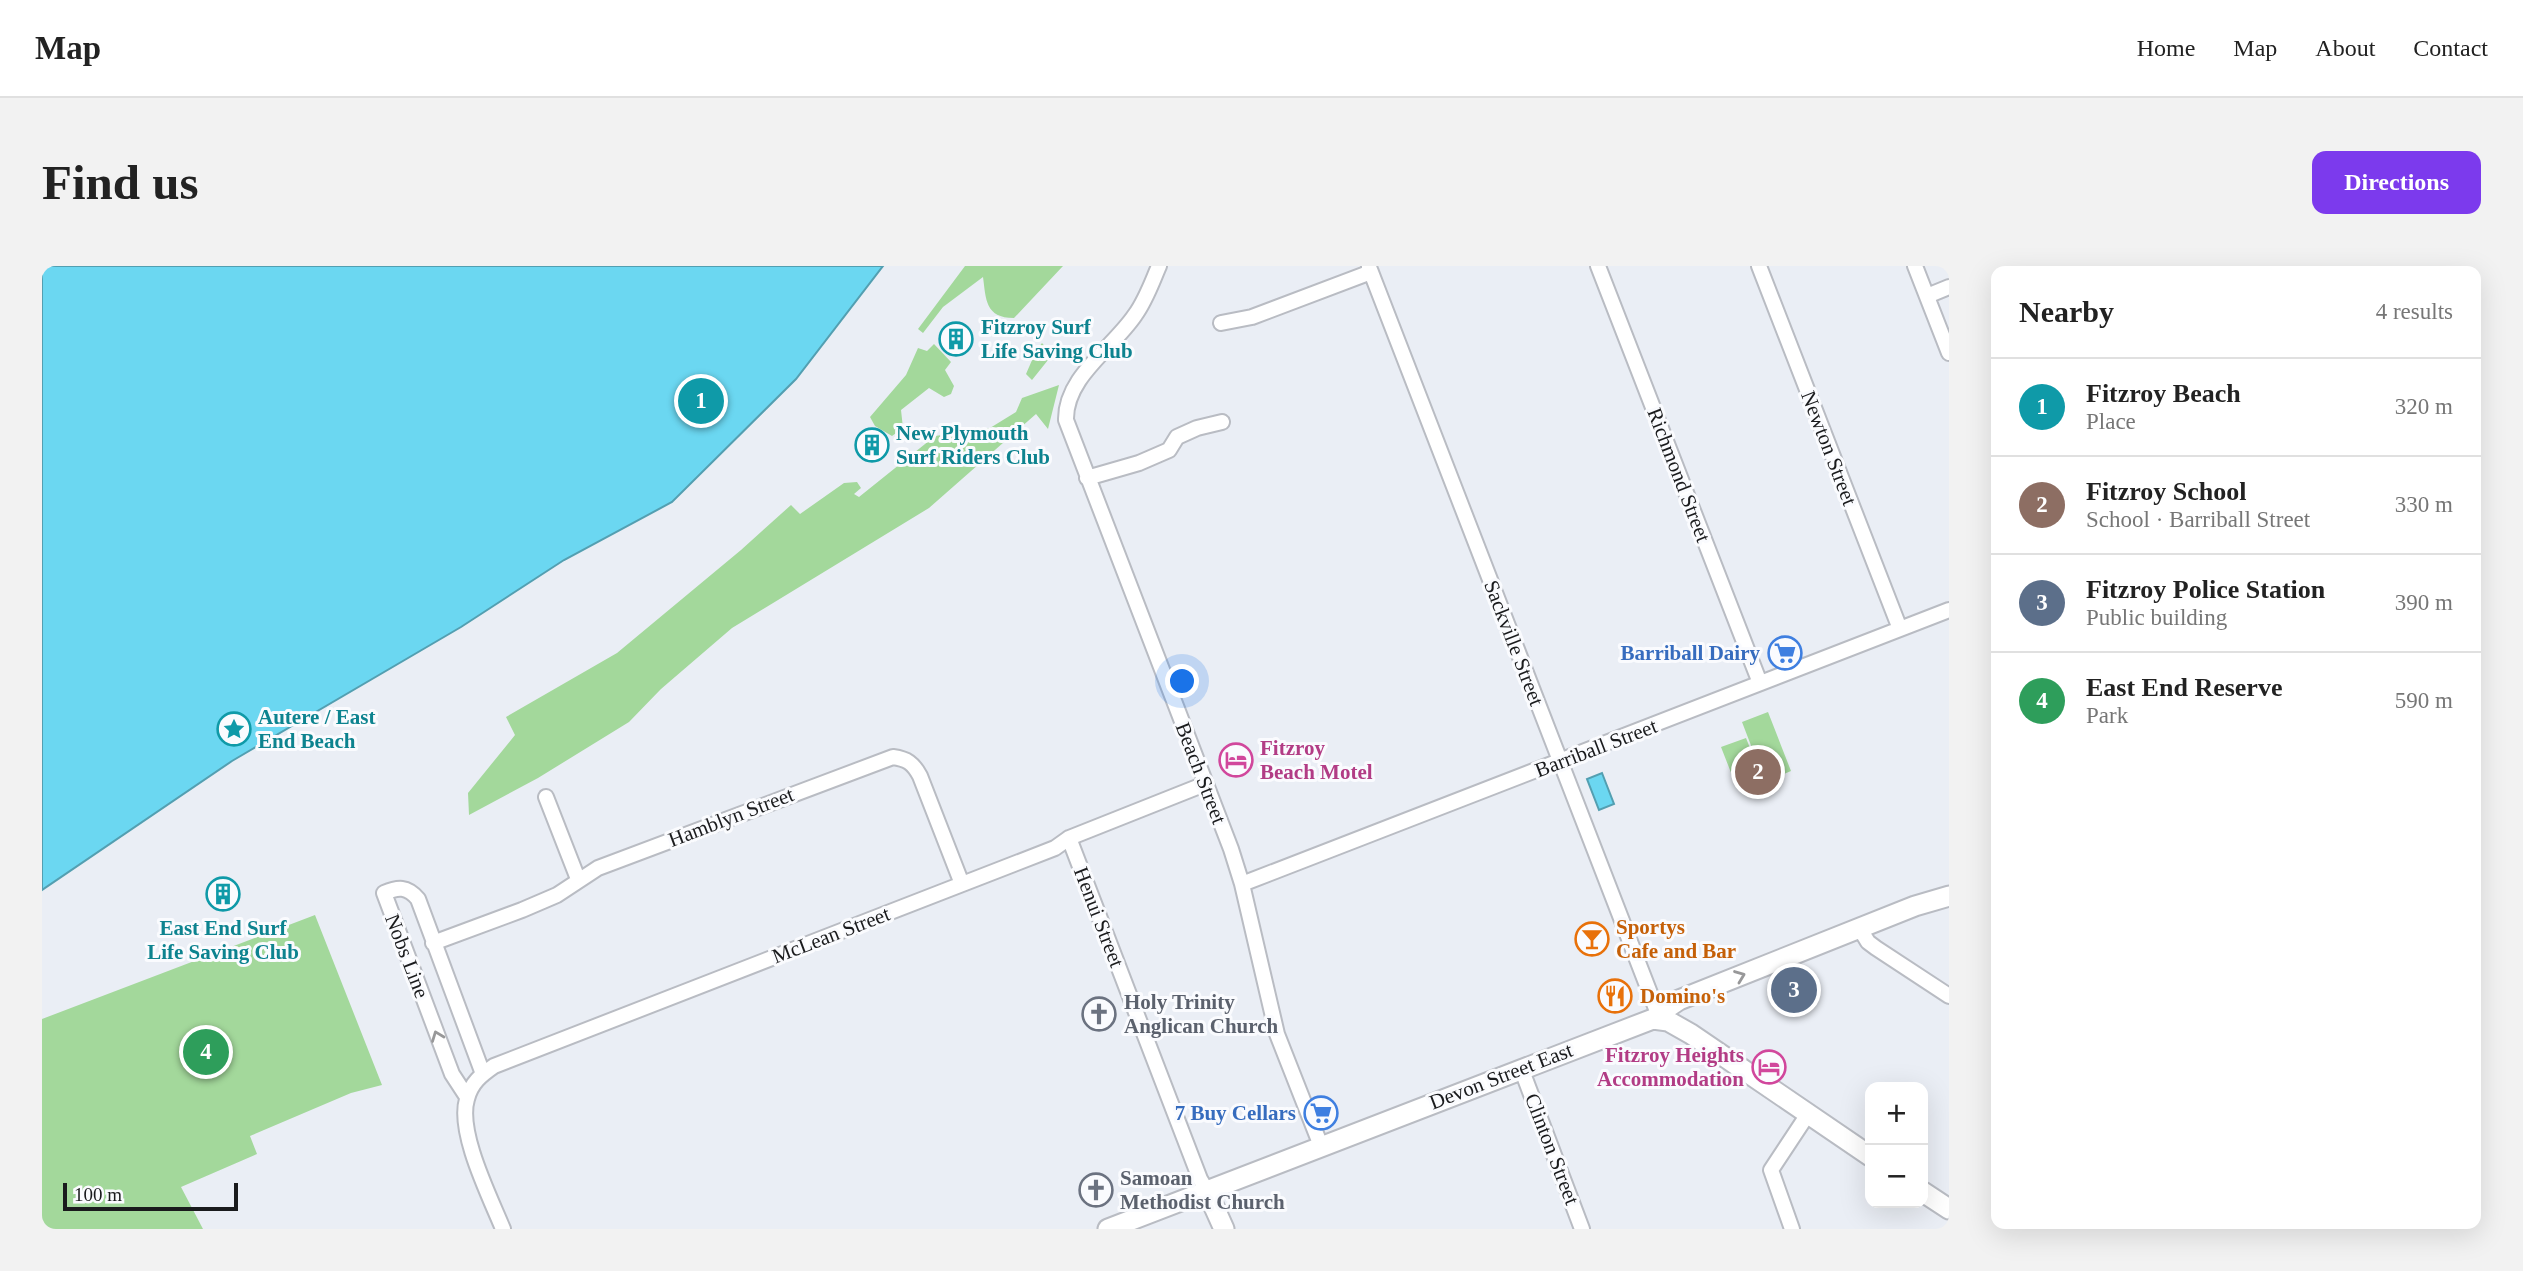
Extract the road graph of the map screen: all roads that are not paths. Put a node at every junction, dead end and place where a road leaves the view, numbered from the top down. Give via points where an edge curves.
1 (1159, 266) edge
2 (1598, 266) edge
3 (1759, 266) edge
4 (1915, 266) edge
5 (1370, 269) edge
6 (1949, 287) edge
7 (1927, 296) junction
8 (1221, 323) dead end
9 (1949, 353) edge
10 (1222, 422) dead end
11 (1087, 478) junction
12 (1949, 610) edge
13 (1900, 629) junction
14 (1760, 684) junction
15 (1560, 762) junction
16 (1205, 784) junction
17 (546, 797) dead end
18 (1069, 838) junction
19 (578, 879) junction
20 (962, 884) junction
21 (1242, 884) junction
22 (1949, 896) edge
23 (1860, 929) junction
24 (433, 943) junction
25 (1949, 996) edge
26 (1660, 1018) junction
27 (1521, 1069) junction
28 (483, 1074) junction
29 (467, 1097) junction
30 (1808, 1114) junction
31 (1321, 1146) junction
32 (1865, 1153) edge
33 (1207, 1191) junction
34 (1928, 1195) edge
35 (1949, 1209) edge
36 (503, 1229) edge
37 (1108, 1229) edge
38 (1224, 1229) edge
39 (1583, 1229) edge
40 (1792, 1229) edge

1 - 11 street, Beach Street via 1136,314 1068,398 1066,420
2 - 14 street, Richmond Street
3 - 13 street, Newton Street
4 - 7 street
5 - 8 street via 1252,317
5 - 15 street, Sackville Street
6 - 7 street
7 - 9 street
10 - 11 street via 1177,437 1170,450
11 - 16 street, Beach Street
12 - 13 street, Barriball Street
13 - 14 street, Barriball Street
14 - 15 street, Barriball Street
15 - 21 street, Barriball Street
15 - 26 street, Sackville Street
16 - 18 street, McLean Street
16 - 21 street, Beach Street
17 - 19 street
18 - 20 street, McLean Street via 1055,849
18 - 33 street, Henui Street
19 - 20 street, Hamblyn Street via 893,757 905,758 920,776
19 - 24 street, Hamblyn Street via 557,895
20 - 28 street, McLean Street via 505,1061
21 - 31 street, Beach Street via 1277,1034
22 - 23 main road
23 - 25 street via 1868,942
26 -> 23 main road via 1679,1000
24 - 28 street, Nobs Line
29 -> 24 street, Nobs Line via 452,1074 384,893 399,887 413,892
26 - 27 main road, Devon Street East via 1641,1021
26 - 30 main road
27 - 31 main road, Devon Street East
27 - 39 street, Clinton Street
28 - 29 street, McLean Street
29 - 36 street via 468,1136
30 - 32 main road
30 - 40 street via 1771,1170
31 - 33 main road, Devon Street East
33 - 37 main road, Devon Street East
33 - 38 main road
34 - 35 main road

